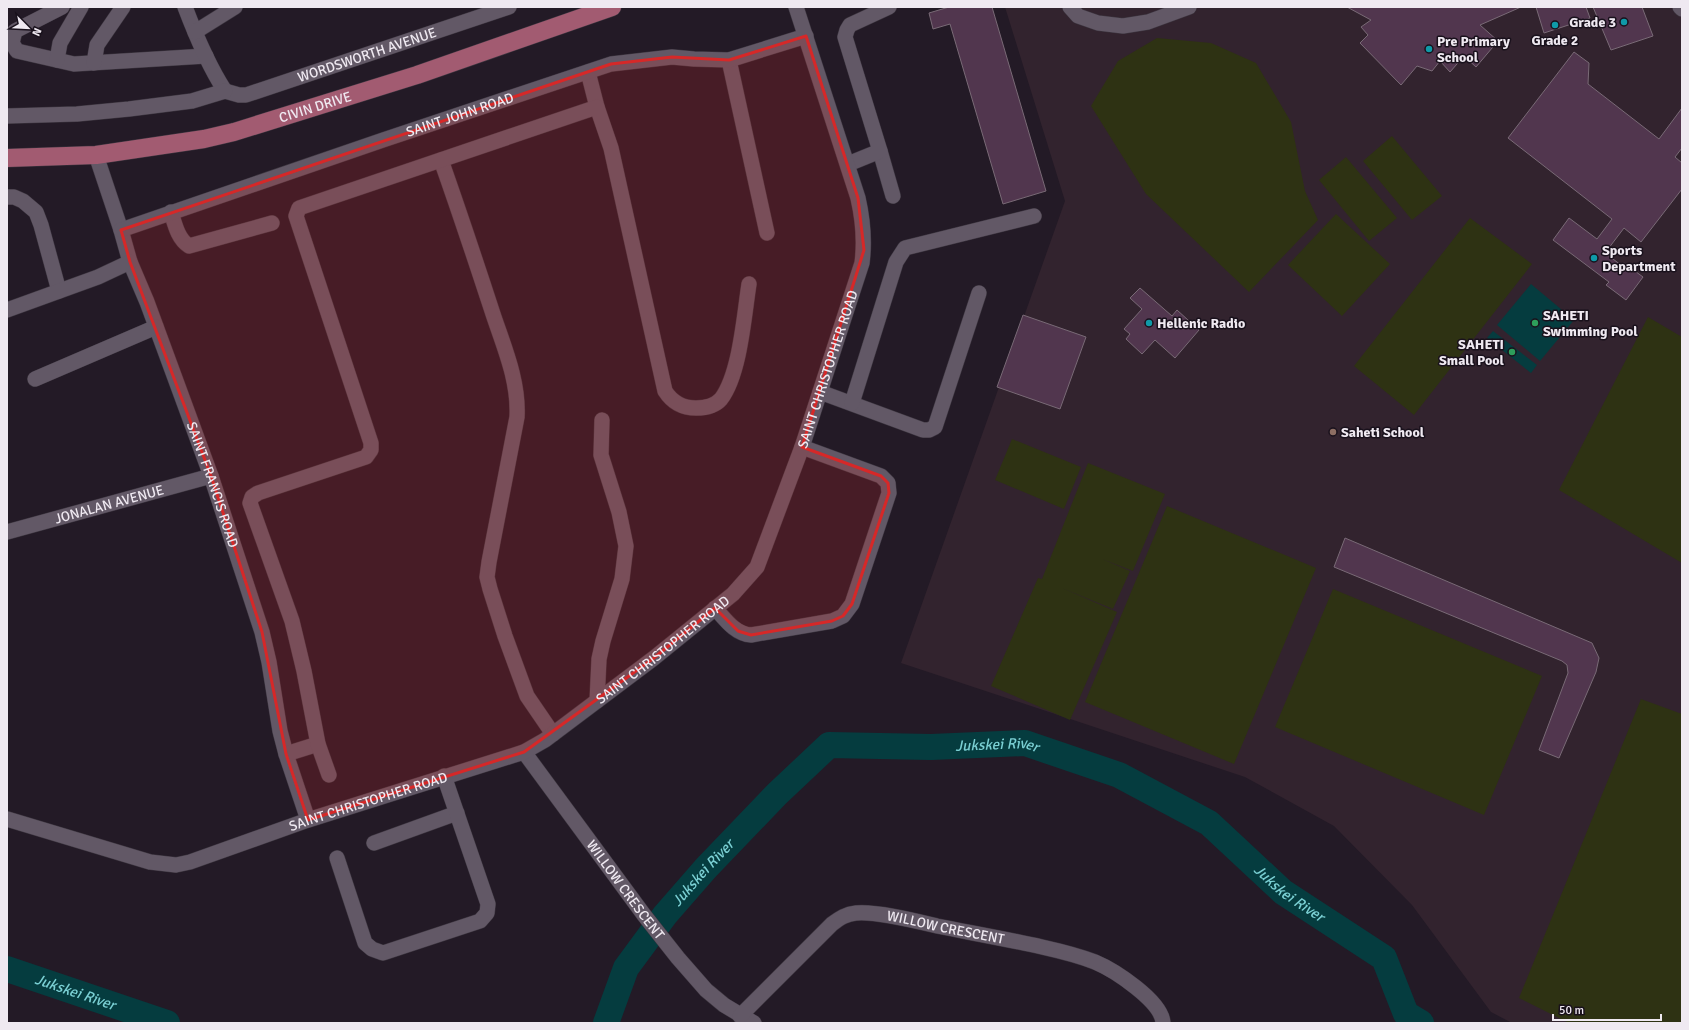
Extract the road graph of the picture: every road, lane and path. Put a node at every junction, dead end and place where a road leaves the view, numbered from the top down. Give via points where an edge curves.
1 (62, 7) edge
2 (81, 7) edge
3 (124, 7) edge
4 (185, 7) edge
5 (236, 7) edge
6 (509, 7) edge
7 (612, 7) edge
8 (796, 7) edge
9 (889, 7) edge
10 (1070, 7) edge
11 (1189, 7) edge
12 (195, 32) junction
13 (806, 36) junction
14 (206, 56) junction
15 (58, 60) junction
16 (729, 60) junction
17 (94, 63) junction
18 (588, 72) junction
19 (225, 91) junction
20 (597, 107) junction
21 (7, 116) edge
22 (880, 151) junction
23 (96, 155) junction
24 (7, 158) edge
25 (441, 160) junction
26 (848, 164) junction
27 (893, 196) dead end
28 (7, 197) edge
29 (171, 212) junction
30 (1034, 216) dead end
31 (272, 223) dead end
32 (121, 230) junction
33 (767, 233) dead end
34 (130, 262) junction
35 (749, 284) dead end
36 (60, 292) junction
37 (979, 293) dead end
38 (7, 310) edge
39 (156, 327) junction
40 (35, 379) dead end
41 (820, 392) junction
42 (852, 403) junction
43 (602, 420) dead end
44 (802, 447) junction
45 (211, 476) junction
46 (7, 532) edge
47 (715, 608) junction
48 (597, 701) junction
49 (553, 734) junction
50 (318, 744) junction
51 (524, 752) junction
52 (286, 754) junction
53 (329, 775) dead end
54 (444, 776) junction
55 (457, 813) junction
56 (7, 819) edge
57 (308, 820) junction
58 (374, 843) dead end
59 (337, 858) dead end
60 (740, 1016) junction
61 (754, 1023) edge
62 (1163, 1023) edge

1 - 15 street via 16,31 12,43 17,51
2 - 15 street via 60,43
3 - 17 street via 97,45
4 - 12 street
5 - 12 street
6 - 19 street, WORDSWORTH AVENUE via 246,95
7 - 23 main road, CIVIN DRIVE via 417,75 267,123 204,138
8 - 13 street, SAINT CHRISTOPHER ROAD
9 - 22 street via 850,25 845,37
10 - 11 street via 1078,16 1098,23 1123,26 1148,22
12 - 14 street
13 - 16 street, SAINT JOHN ROAD
13 - 26 street, SAINT CHRISTOPHER ROAD
14 - 17 street
14 - 19 street
15 - 17 street via 74,64
16 - 18 street, SAINT JOHN ROAD via 658,58 611,64
16 - 33 street
18 - 20 street
18 - 29 street, SAINT JOHN ROAD
19 - 21 street via 192,101 129,109 77,114
20 - 25 street
20 - 35 street via 611,148 665,391 676,403 691,408 704,408 720,399 729,383 737,356
22 - 26 street
22 - 27 street
23 - 24 main road, CIVIN DRIVE
23 - 32 street, SAINT FRANCIS ROAD
25 - 49 street via 512,372 518,400 487,577 527,696
25 - 50 street via 297,210 296,216 372,447 366,457 258,492 250,500 250,508 292,621
26 - 41 street, SAINT CHRISTOPHER ROAD via 862,219 864,250
28 - 36 street via 23,201 36,212
29 - 31 street via 183,242 189,246
29 - 32 street, SAINT JOHN ROAD
30 - 42 street via 905,248 896,262
32 - 34 street, SAINT FRANCIS ROAD
34 - 36 street
34 - 39 street, SAINT FRANCIS ROAD
36 - 38 street
37 - 42 street via 935,427 923,430
39 - 40 street
39 - 45 street, SAINT FRANCIS ROAD
41 - 42 street
41 - 44 street, SAINT CHRISTOPHER ROAD
43 - 48 street via 601,455 619,512 626,546 622,579 599,659
44 - 47 street, SAINT CHRISTOPHER ROAD via 756,567 733,594
44 - 47 street via 881,476 888,483 889,493 852,604 843,616 832,621 751,634 738,631
45 - 46 street, JONALAN AVENUE
45 - 52 street, SAINT FRANCIS ROAD via 262,632 270,662
47 - 48 street, SAINT CHRISTOPHER ROAD
48 - 49 street, SAINT CHRISTOPHER ROAD
49 - 51 street, SAINT CHRISTOPHER ROAD
50 - 52 street
50 - 53 street
51 - 54 street, SAINT CHRISTOPHER ROAD
51 - 60 street, WILLOW CRESCENT via 678,958 706,990
52 - 57 street, SAINT FRANCIS ROAD
54 - 55 street
54 - 57 street, SAINT CHRISTOPHER ROAD
55 - 58 street
55 - 59 street via 488,904 487,913 480,921 383,952 372,949 365,943
56 - 57 street, SAINT CHRISTOPHER ROAD via 150,862 176,865
60 - 61 street, WILLOW CRESCENT
60 - 62 street, WILLOW CRESCENT via 832,924 844,915 857,913 914,921 1026,944 1095,962 1111,970 1146,997 1157,1008

